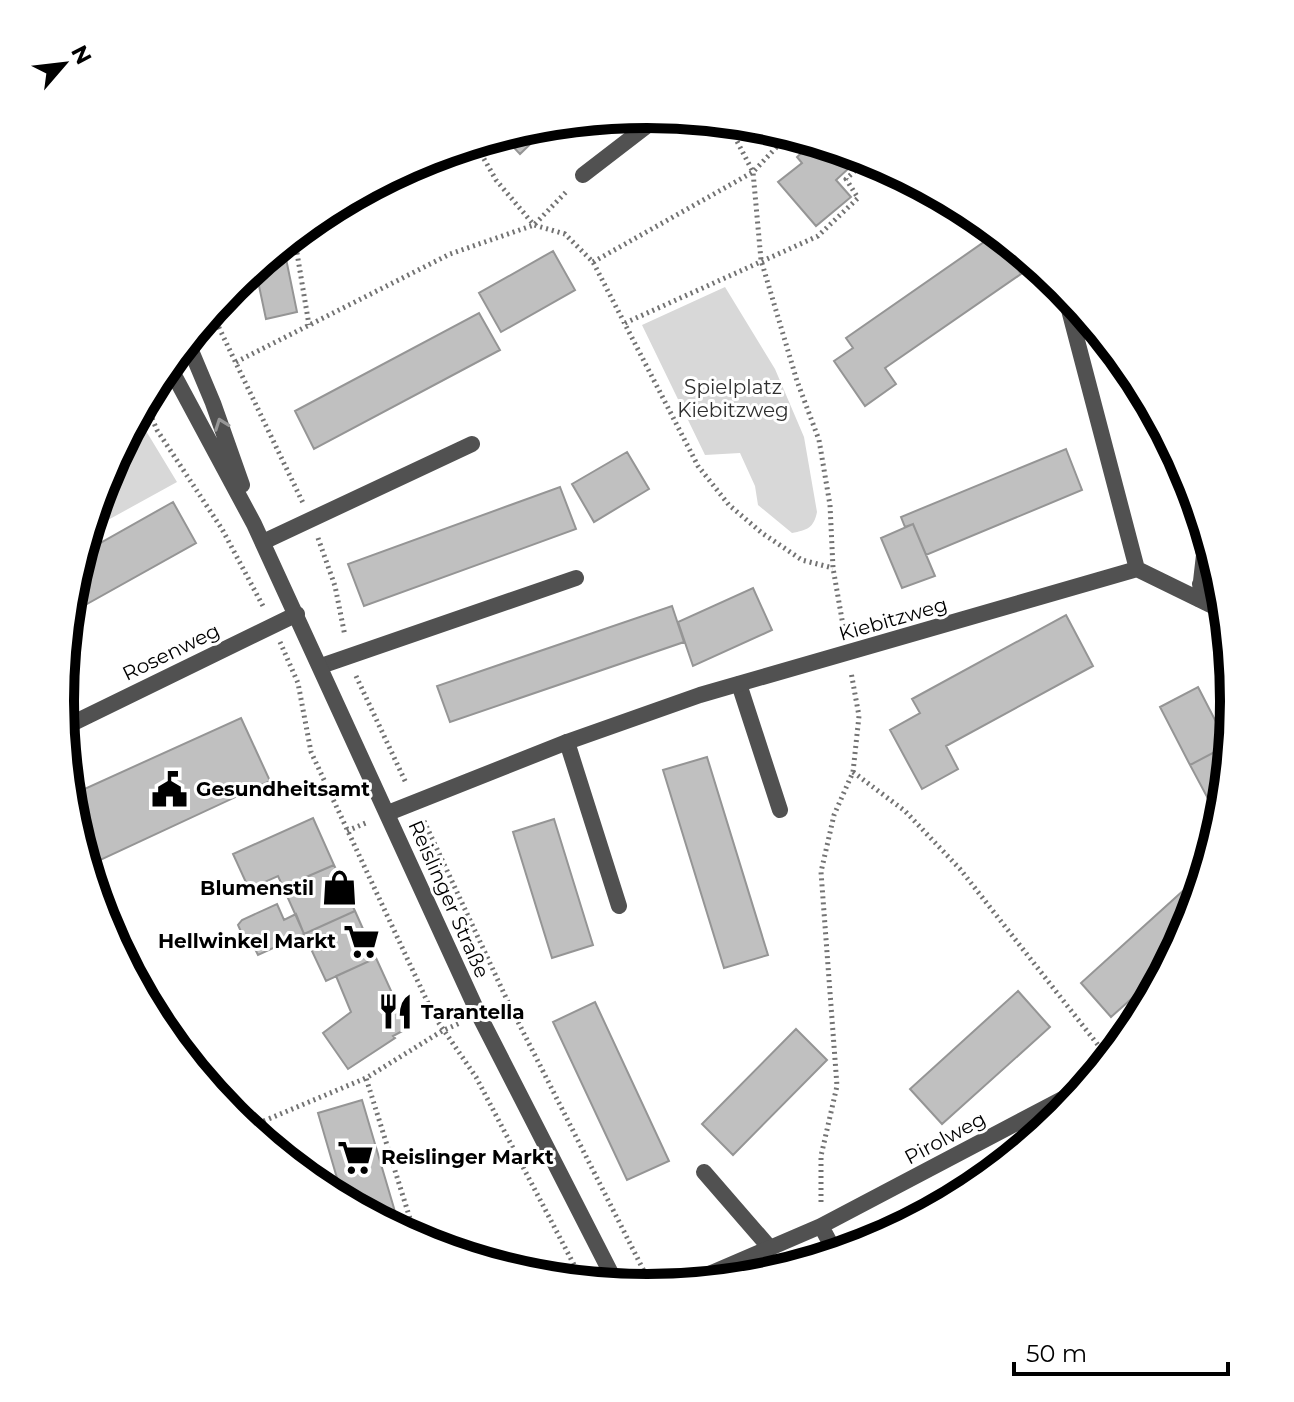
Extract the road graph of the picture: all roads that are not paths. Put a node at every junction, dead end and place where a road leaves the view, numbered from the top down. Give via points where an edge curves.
1 (644, 128) edge
2 (583, 175) road end
3 (1070, 315) edge
4 (192, 352) edge
5 (175, 377) edge
6 (472, 444) dead end
7 (254, 524) junction
8 (263, 542) junction
9 (1203, 565) edge
10 (1137, 569) junction
11 (576, 578) dead end
12 (1208, 584) edge
13 (1200, 591) junction
14 (1211, 600) edge
15 (297, 614) junction
16 (321, 666) junction
17 (739, 684) junction
18 (75, 722) edge
19 (567, 742) junction
20 (780, 810) dead end
21 (388, 813) junction
22 (619, 906) dead end
23 (1055, 1103) edge
24 (704, 1172) dead end
25 (821, 1226) junction
26 (831, 1244) edge
27 (770, 1248) junction
28 (721, 1269) edge
29 (611, 1273) edge

1 - 2 street
3 - 10 street
7 -> 4 street, Reislinger Straße
5 - 7 street, Reislinger Straße
6 - 8 street
7 - 8 street, Reislinger Straße
8 - 15 street, Reislinger Straße
9 - 13 street
10 - 13 street
10 - 17 street, Kiebitzweg
11 - 16 street
12 - 13 street
13 - 14 street
15 - 16 street, Reislinger Straße
15 - 18 street, Rosenweg
16 - 21 street, Reislinger Straße
17 - 19 street, Kiebitzweg
17 - 20 street
19 - 21 street, Kiebitzweg
19 - 22 street
21 - 29 street, Reislinger Straße via 503,1065
23 - 25 street, Pirolweg
24 - 27 street
25 - 26 street
25 - 27 street, Pirolweg
27 - 28 street, Pirolweg

